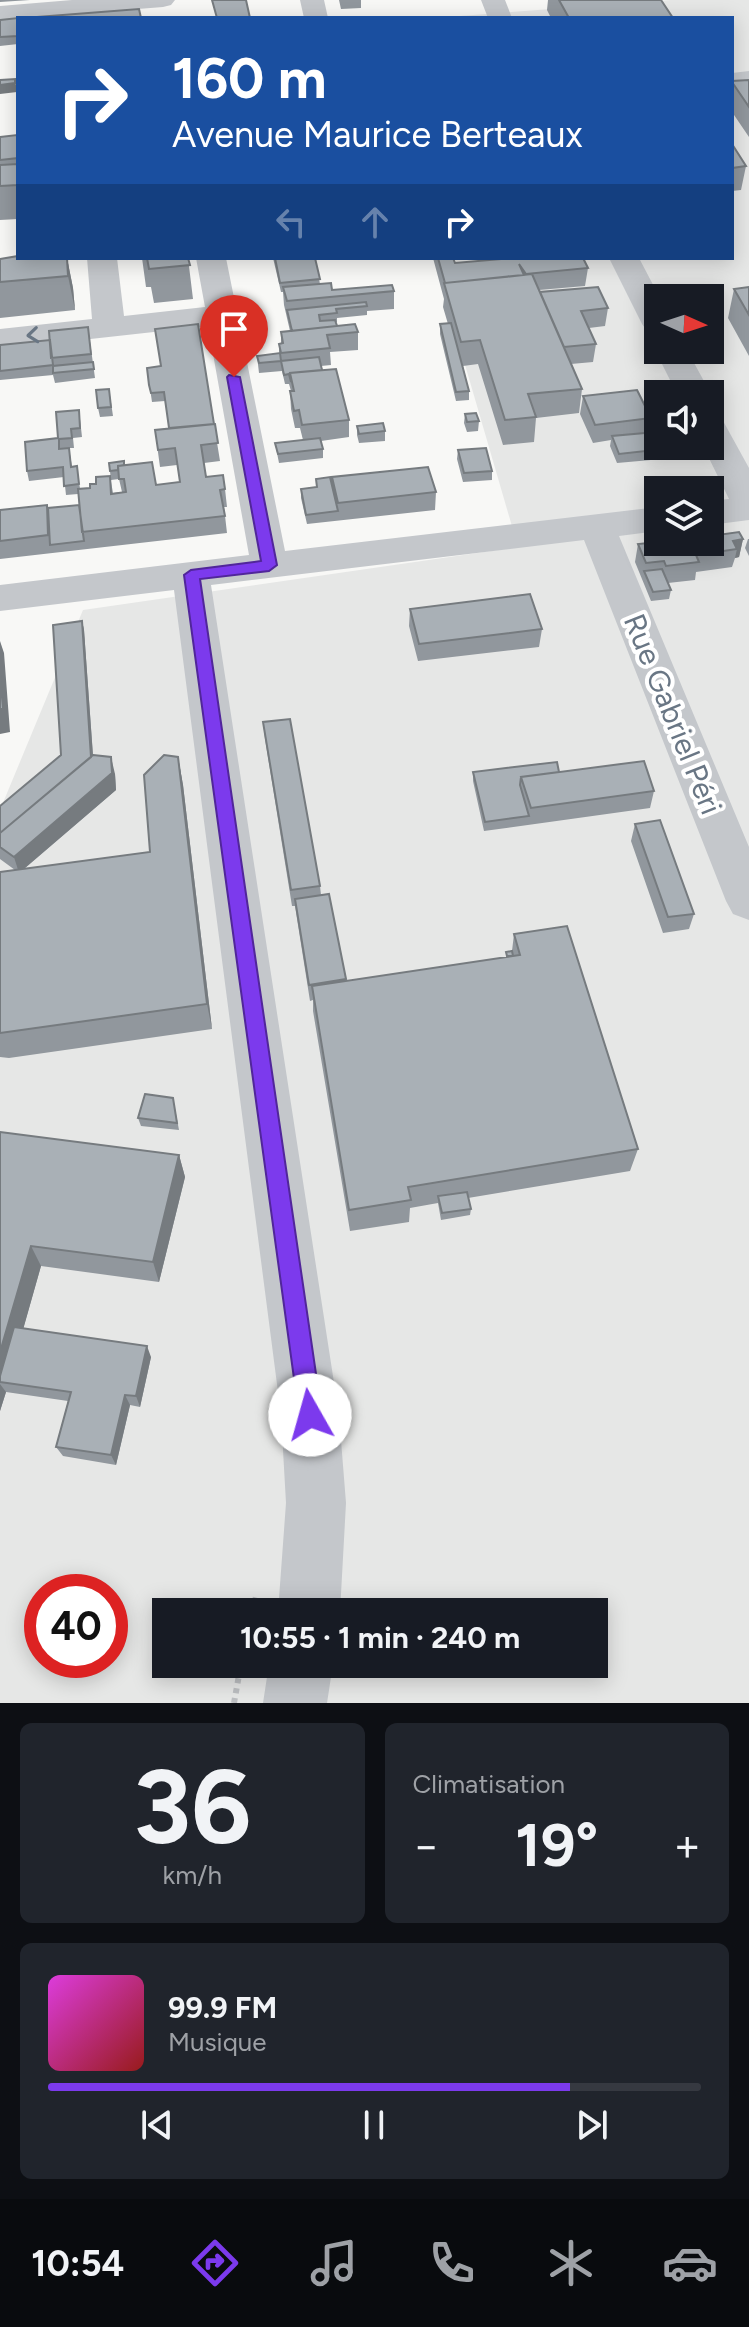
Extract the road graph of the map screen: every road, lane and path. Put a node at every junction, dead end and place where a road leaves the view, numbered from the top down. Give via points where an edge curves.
1 (163, 0) edge
2 (0, 13) edge
3 (102, 260) edge
4 (211, 260) edge
5 (625, 260) edge
6 (644, 297) edge
7 (222, 315) junction
8 (109, 327) junction
9 (0, 339) edge
10 (724, 455) edge
11 (749, 506) edge
12 (724, 510) edge
13 (644, 521) edge
14 (597, 526) junction
15 (269, 565) junction
16 (191, 575) junction
17 (0, 598) edge
18 (749, 901) edge
19 (310, 1598) edge
20 (238, 1678) edge
21 (299, 1678) edge
22 (234, 1703) edge
23 (295, 1703) edge

1 - 2 street
3 - 8 street
4 - 7 street
5 - 6 street
7 - 8 street
7 - 15 street
8 -> 9 street
10 - 11 street
11 - 12 street
13 - 14 street
14 - 15 street
14 - 18 street, Rue Gabriel Péri
15 - 16 street
16 - 17 street
16 - 19 street via 310,1415 316,1503
20 - 22 path
21 - 23 street

